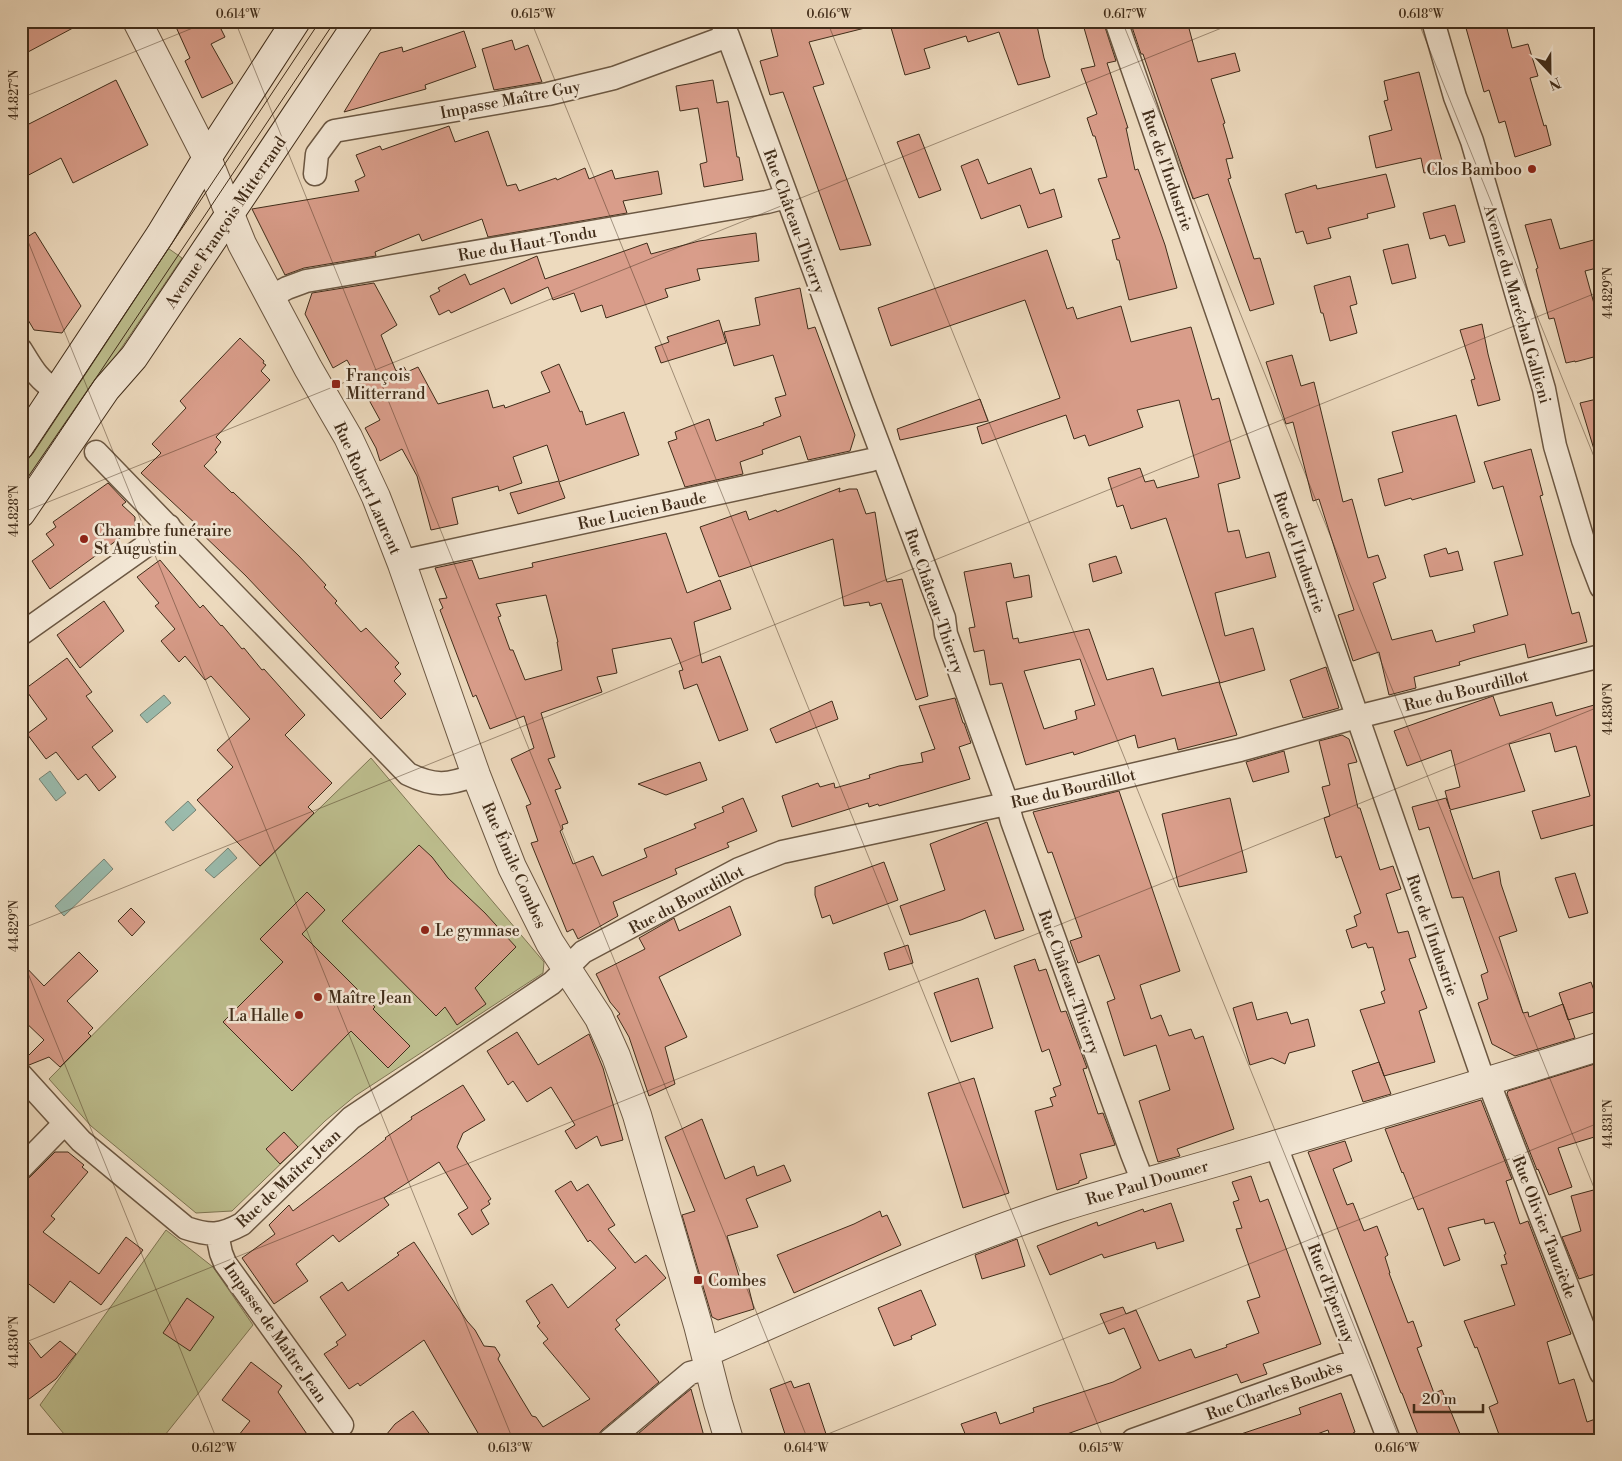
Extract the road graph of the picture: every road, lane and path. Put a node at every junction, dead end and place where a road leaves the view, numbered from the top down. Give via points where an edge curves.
1 (137, 21) edge
2 (296, 21) edge
3 (359, 21) edge
4 (1116, 21) edge
5 (1433, 21) edge
6 (725, 29) edge
7 (207, 158) junction
8 (315, 174) dead end
9 (786, 197) junction
10 (230, 215) junction
11 (270, 297) junction
12 (21, 350) edge
13 (57, 391) junction
14 (21, 445) edge
15 (96, 452) dead end
16 (882, 456) junction
17 (21, 513) edge
18 (168, 526) junction
19 (402, 564) junction
20 (1601, 587) edge
21 (21, 634) edge
22 (1601, 656) edge
23 (1357, 717) junction
24 (476, 775) junction
25 (1007, 803) junction
26 (566, 969) junction
27 (1601, 1046) edge
28 (21, 1076) edge
29 (1487, 1082) junction
30 (64, 1124) junction
31 (1276, 1145) junction
32 (21, 1168) edge
33 (1143, 1182) junction
34 (217, 1234) junction
35 (707, 1359) junction
36 (1358, 1360) junction
37 (1601, 1373) edge
38 (342, 1425) dead end
39 (610, 1440) edge
40 (729, 1440) edge
41 (1133, 1440) edge
42 (1389, 1440) edge

1 - 7 street
2 - 7 street
3 - 10 street, Avenue François Mitterrand
4 - 23 street, Rue de l'Industrie
5 - 20 street, Avenue du Maréchal Gallieni via 1455,97 1472,140 1544,389 1563,474
6 - 8 street, Impasse Maître Guy via 614,78 548,94 334,131 317,154
6 - 9 street, Rue Château-Thierry
7 - 10 street, Rue Robert Laurent
7 - 13 street
9 - 11 street, Rue du Haut-Tondu via 306,281
9 - 16 street, Rue Château-Thierry
10 - 11 street, Rue Robert Laurent
10 - 17 street, Avenue François Mitterrand
11 - 19 street, Rue Robert Laurent via 348,437
12 - 13 street via 36,375
13 - 14 street
15 - 18 street
16 - 19 street, Rue Lucien Baude
16 - 25 street, Rue Château-Thierry via 944,618 946,634
18 - 21 street via 154,540
18 - 24 street via 408,774 424,782 442,784
19 - 24 street, Rue Robert Laurent
22 - 23 street, Rue du Bourdillot
23 - 25 street, Rue du Bourdillot via 1240,750
23 - 29 street, Rue de l'Industrie via 1481,1073
24 - 26 street, Rue Émile Combes via 512,867
25 - 26 street, Rue du Bourdillot via 782,852 739,869 583,952
25 - 33 street, Rue Château-Thierry
26 - 34 street, Rue de Maître Jean via 552,983 352,1118 242,1224
26 - 35 street, Rue Émile Combes via 599,1018 616,1056 637,1115
27 - 29 street, Rue Paul Doumer
28 - 30 street, Rue de Maître Jean
29 - 31 street, Rue Paul Doumer
29 - 37 street, Rue Olivier Tauziède
30 - 32 street
30 - 34 street, Rue de Maître Jean via 186,1228
31 - 33 street, Rue Paul Doumer
31 - 36 street, Rue d'Epernay
33 - 35 street, Rue Paul Doumer via 957,1244 714,1349
34 - 38 street, Impasse de Maître Jean via 226,1263
35 - 39 street
35 - 40 street, Rue Émile Combes
36 - 41 street, Rue Charles Boubès
36 - 42 street, Rue d'Epernay

